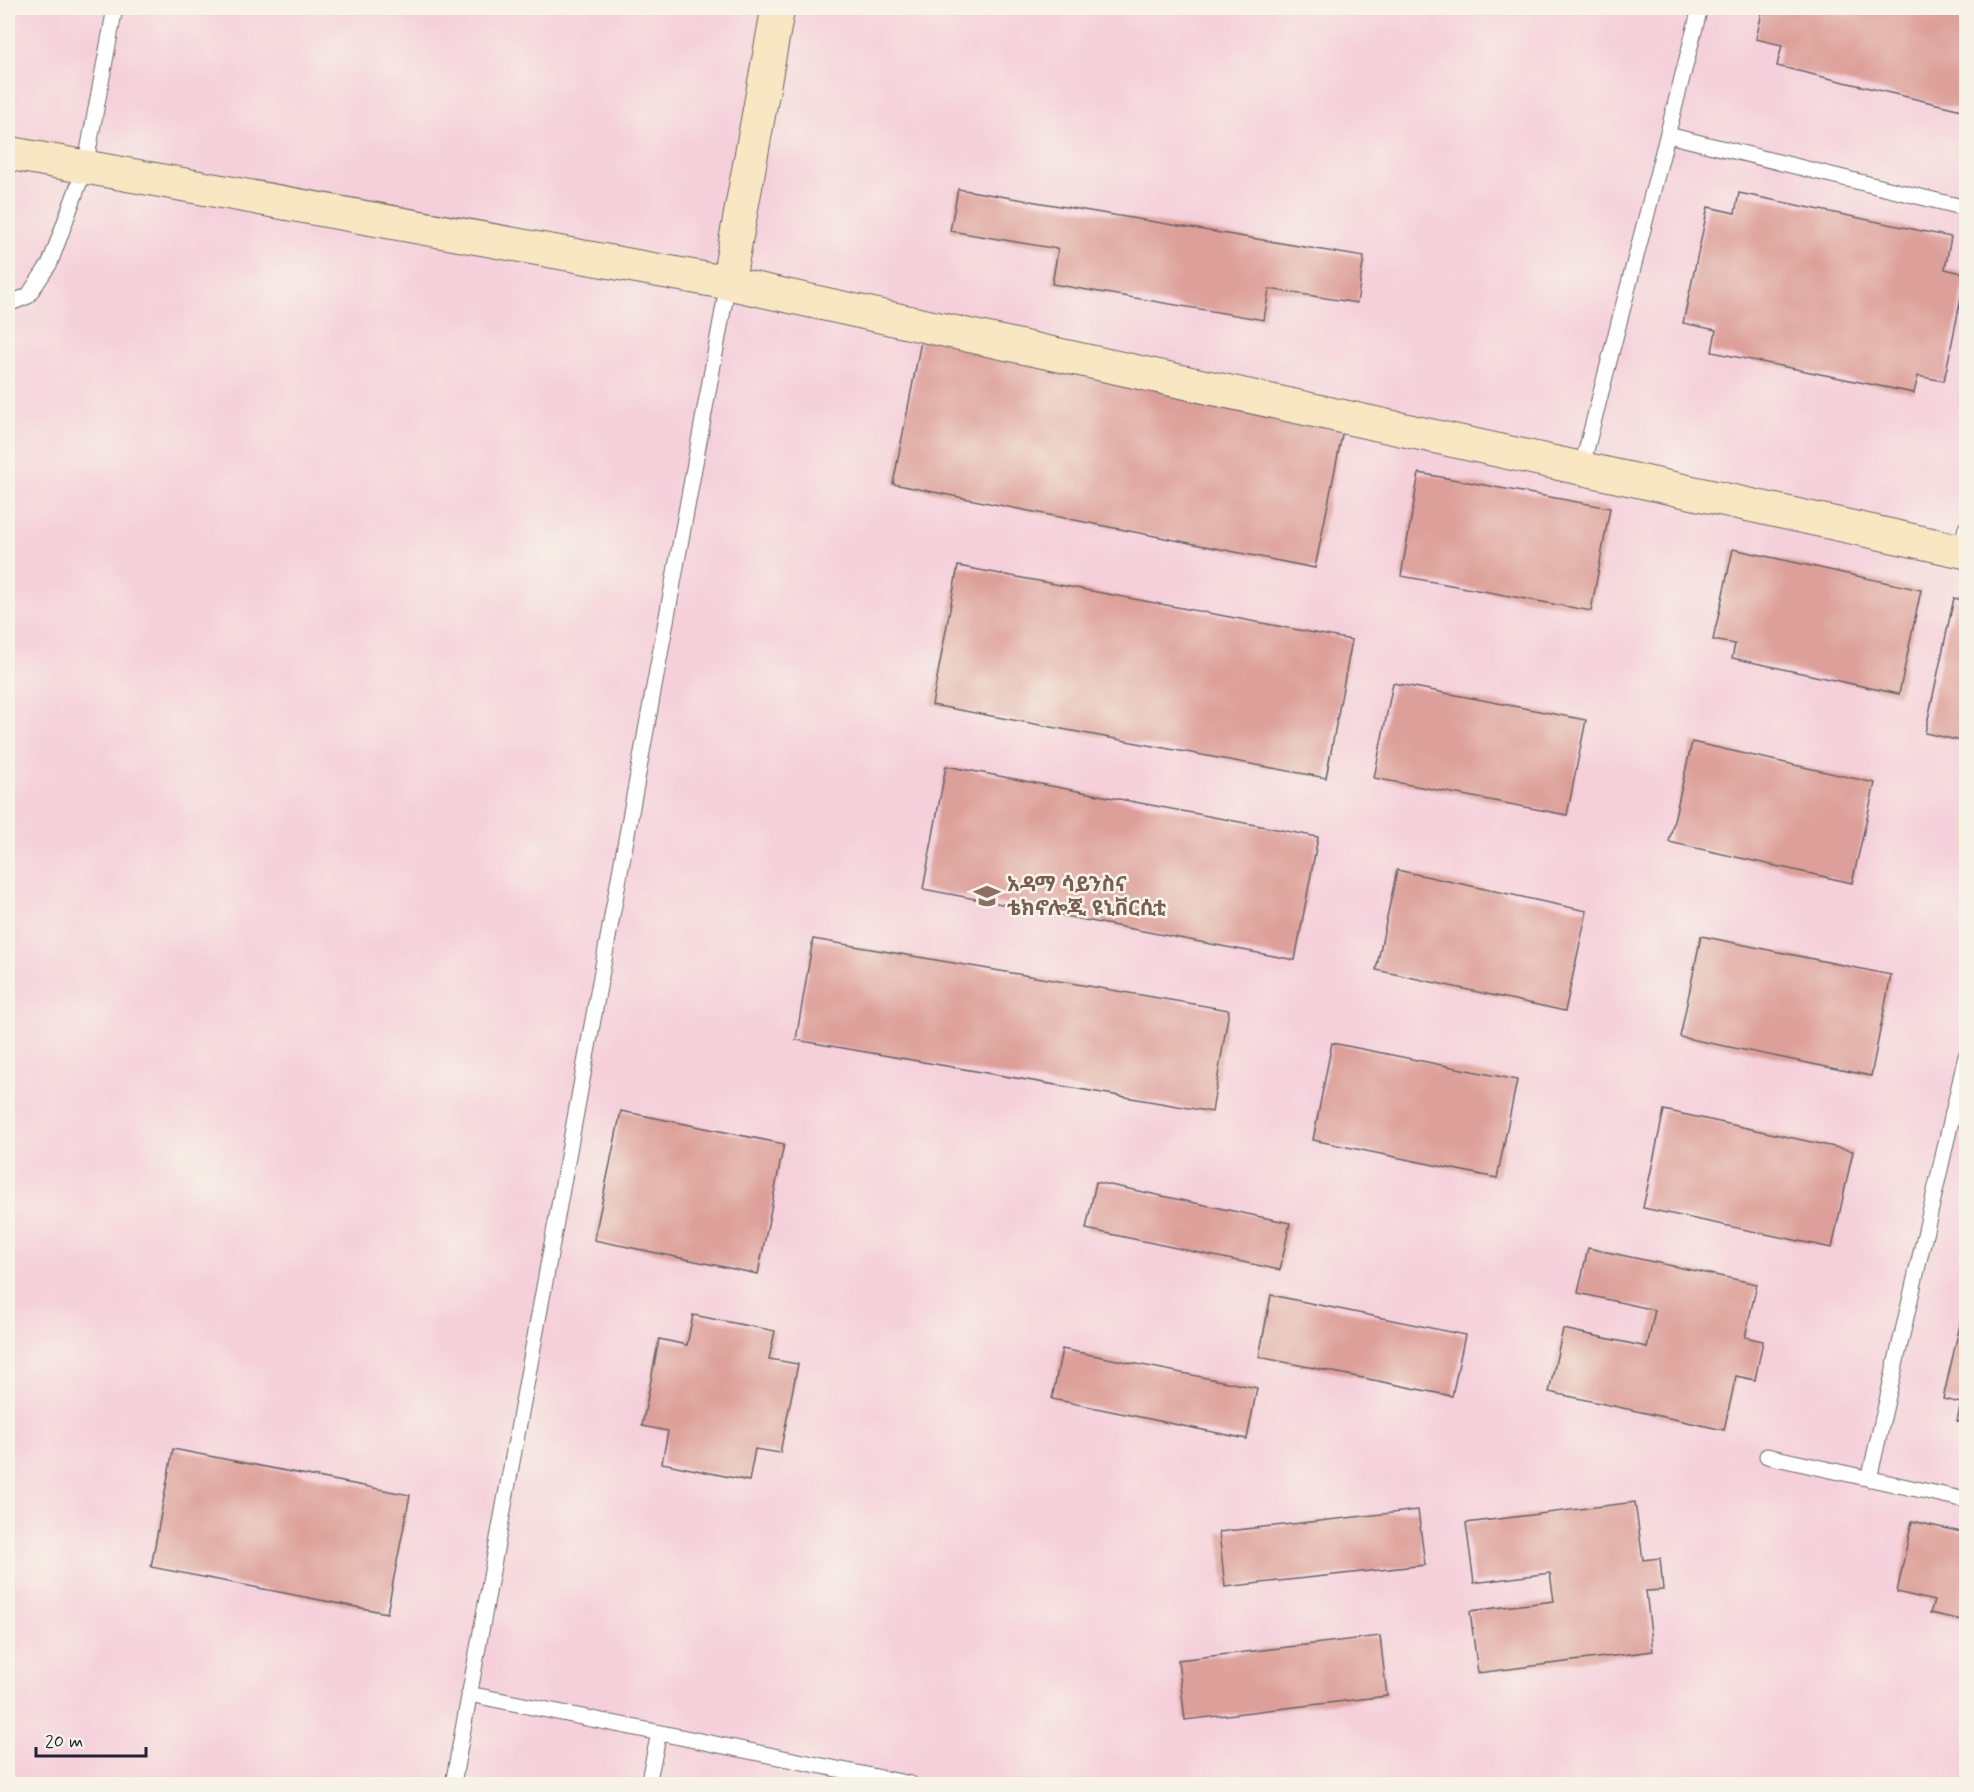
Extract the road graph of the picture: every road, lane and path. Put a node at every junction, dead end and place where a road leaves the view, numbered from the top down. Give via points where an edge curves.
1 (115, 8) edge
2 (778, 8) edge
3 (1700, 8) edge
4 (1668, 135) junction
5 (8, 153) edge
6 (85, 167) junction
7 (1966, 208) edge
8 (728, 283) junction
9 (8, 304) edge
10 (1581, 470) junction
11 (1965, 544) edge
12 (1966, 1056) edge
13 (1767, 1456) dead end
14 (1869, 1479) junction
15 (1966, 1500) edge
16 (469, 1694) junction
17 (659, 1733) junction
18 (453, 1785) edge
19 (648, 1785) edge
20 (911, 1785) edge

1 - 6 lane
2 - 8 street
3 - 4 lane
4 - 7 lane
4 - 10 lane
5 - 6 street
6 - 8 street
6 - 9 lane via 50,263 28,296
8 - 10 street
8 - 16 lane
10 - 11 street
12 - 14 lane
13 - 14 lane
14 - 15 lane
16 - 17 lane
16 - 18 lane
17 - 19 lane
17 - 20 lane

